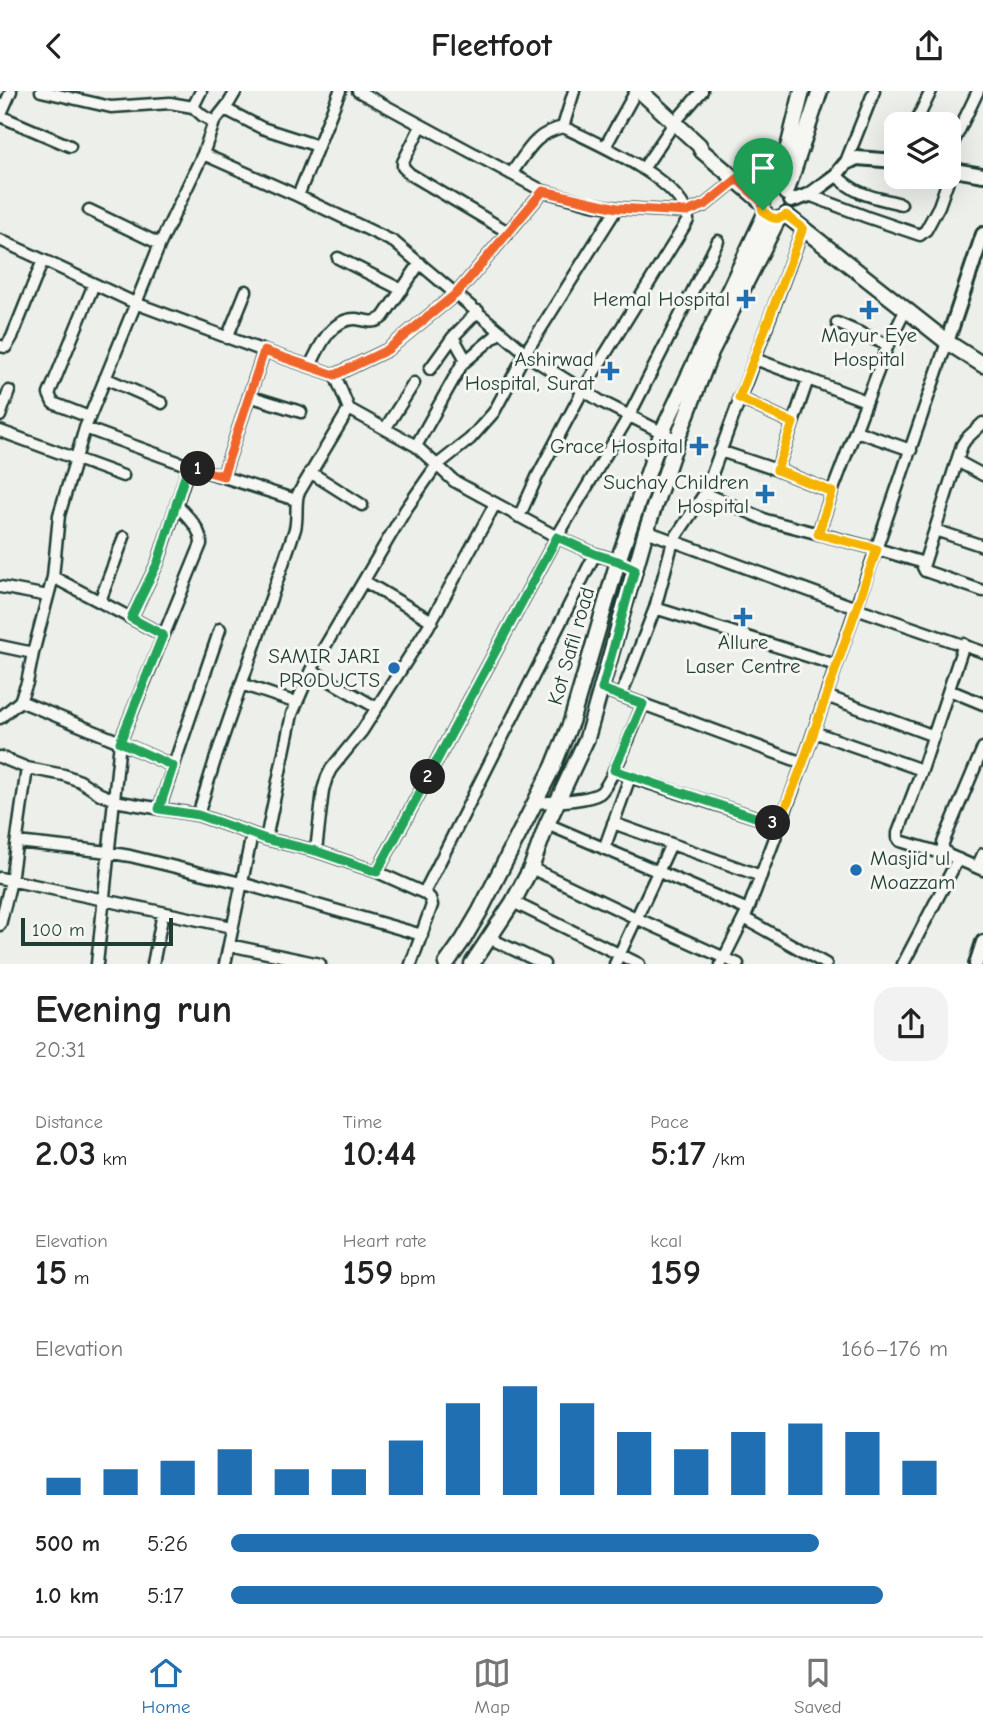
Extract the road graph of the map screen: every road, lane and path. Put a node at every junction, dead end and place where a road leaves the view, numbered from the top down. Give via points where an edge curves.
1 (11, 91) edge
2 (41, 91) edge
3 (201, 91) edge
4 (236, 91) edge
5 (340, 91) edge
6 (358, 91) edge
7 (574, 91) edge
8 (702, 91) edge
9 (802, 91) edge
10 (820, 91) edge
11 (874, 91) edge
12 (931, 91) edge
13 (978, 91) edge
14 (645, 93) edge
15 (193, 107) junction
16 (225, 109) junction
17 (921, 112) edge
18 (0, 116) edge
19 (214, 122) junction
20 (675, 122) junction
21 (421, 126) junction
22 (961, 126) edge
23 (563, 127) junction
24 (699, 145) junction
25 (70, 146) dead end
26 (318, 146) junction
27 (605, 147) junction
28 (203, 154) junction
29 (884, 160) edge
30 (845, 165) junction
31 (643, 169) junction
32 (961, 171) edge
33 (511, 174) junction
34 (983, 174) edge
35 (836, 175) junction
36 (737, 179) junction
37 (944, 189) edge
38 (543, 191) junction
39 (809, 195) junction
40 (298, 196) junction
41 (776, 203) junction
42 (901, 204) dead end
43 (617, 208) junction
44 (89, 211) dead end
45 (687, 212) junction
46 (803, 228) junction
47 (508, 232) junction
48 (983, 234) edge
49 (0, 240) edge
50 (718, 241) dead end
51 (160, 244) junction
52 (338, 258) dead end
53 (43, 260) junction
54 (420, 263) junction
55 (94, 284) junction
56 (402, 290) junction
57 (246, 291) dead end
58 (457, 293) junction
59 (135, 303) junction
60 (906, 309) junction
61 (478, 311) junction
62 (837, 323) dead end
63 (500, 332) junction
64 (453, 337) junction
65 (227, 338) junction
66 (947, 342) junction
67 (888, 345) junction
68 (0, 346) edge
69 (264, 351) junction
70 (526, 352) junction
71 (755, 359) junction
72 (466, 361) junction
73 (983, 365) edge
74 (310, 366) junction
75 (429, 369) dead end
76 (335, 375) junction
77 (105, 378) junction
78 (808, 379) junction
79 (414, 383) dead end
80 (583, 390) junction
81 (9, 391) dead end
82 (249, 395) junction
83 (739, 398) junction
84 (866, 401) junction
85 (162, 403) dead end
86 (349, 409) junction
87 (301, 412) dead end
88 (0, 416) edge
89 (629, 416) junction
90 (89, 417) junction
91 (793, 423) junction
92 (983, 423) edge
93 (85, 428) junction
94 (386, 429) junction
95 (0, 431) edge
96 (856, 431) junction
97 (662, 432) junction
98 (677, 439) junction
99 (416, 446) junction
100 (911, 450) junction
101 (720, 451) junction
102 (76, 458) junction
103 (957, 461) junction
104 (188, 466) junction
105 (436, 466) junction
106 (777, 470) junction
107 (310, 472) junction
108 (983, 475) edge
109 (123, 476) dead end
110 (223, 476) junction
111 (832, 492) junction
112 (705, 493) junction
113 (296, 500) junction
114 (495, 504) junction
115 (177, 505) junction
116 (362, 505) dead end
117 (519, 517) junction
118 (935, 530) junction
119 (646, 531) junction
120 (818, 534) junction
121 (124, 537) dead end
122 (557, 537) junction
123 (673, 541) junction
124 (983, 546) edge
125 (877, 549) junction
126 (595, 554) junction
127 (618, 561) junction
128 (924, 563) junction
129 (635, 569) junction
130 (53, 577) junction
131 (364, 580) junction
132 (0, 587) edge
133 (983, 591) edge
134 (48, 596) junction
135 (100, 601) junction
136 (655, 608) junction
137 (856, 608) junction
138 (131, 618) junction
139 (432, 621) junction
140 (220, 629) dead end
141 (163, 635) junction
142 (964, 644) junction
143 (0, 646) edge
144 (983, 652) edge
145 (33, 653) junction
146 (836, 665) junction
147 (311, 670) junction
148 (241, 684) junction
149 (602, 689) junction
150 (949, 690) junction
151 (621, 696) junction
152 (826, 696) junction
153 (20, 701) junction
154 (297, 703) junction
155 (983, 703) edge
156 (643, 704) junction
157 (377, 708) junction
158 (0, 718) edge
159 (814, 732) junction
160 (934, 736) junction
161 (120, 742) junction
162 (983, 748) edge
163 (0, 757) edge
164 (803, 763) junction
165 (173, 766) junction
166 (27, 768) junction
167 (614, 770) junction
168 (922, 770) junction
169 (630, 776) junction
170 (114, 800) junction
171 (557, 802) junction
172 (535, 803) junction
173 (159, 809) junction
174 (198, 815) junction
175 (613, 823) junction
176 (547, 824) junction
177 (779, 825) junction
178 (252, 834) junction
179 (266, 839) junction
180 (18, 842) junction
181 (671, 844) junction
182 (604, 849) junction
183 (316, 851) junction
184 (109, 852) junction
185 (983, 854) edge
186 (953, 857) junction
187 (531, 868) junction
188 (980, 868) edge
189 (377, 872) junction
190 (658, 872) junction
191 (761, 876) junction
192 (0, 877) edge
193 (11, 881) junction
194 (241, 883) junction
195 (424, 893) junction
196 (104, 900) junction
197 (513, 902) junction
198 (163, 913) junction
199 (746, 914) junction
200 (636, 918) junction
201 (0, 925) edge
202 (232, 927) junction
203 (422, 935) junction
204 (489, 938) junction
205 (983, 942) edge
206 (229, 945) junction
207 (617, 959) edge
208 (723, 961) edge
209 (97, 964) edge
210 (153, 964) edge
211 (225, 964) edge
212 (320, 964) edge
213 (411, 964) edge
214 (446, 964) edge
215 (472, 964) edge
216 (544, 964) edge
217 (639, 964) edge
218 (738, 964) edge
219 (826, 964) edge
220 (904, 964) edge
221 (976, 964) edge

1 - 18 street
2 - 15 street via 111,107 170,103
3 - 15 street
4 - 16 street
5 - 26 street
6 - 21 street
7 - 23 street
8 - 20 street
9 - 41 main road, Kot Safil road
10 - 41 main road, Kot Safil road
11 - 30 street
12 - 17 street
13 - 22 street
14 - 20 main road
14 - 27 street
15 - 19 street
16 - 19 street
16 - 26 street via 262,128
18 - 25 street
19 - 28 street
20 - 24 main road
20 - 31 street
21 - 33 street
21 - 47 street via 403,167
23 - 27 street
23 - 33 street via 540,135
24 - 36 main road
24 - 41 main road
26 - 40 street
27 - 31 street
28 - 40 street
28 - 51 street
29 - 30 street via 857,158
30 - 35 street
31 - 45 street via 677,195
32 - 34 street
33 - 38 street
35 - 39 street
35 - 42 street via 857,192
36 - 41 main road
36 - 45 street via 705,205
37 - 39 street via 920,235
38 - 43 street
38 - 47 street
39 - 41 street
40 - 54 street via 394,242
41 - 46 main road
41 - 97 main road, Kot Safil road
41 - 98 main road, Kot Safil road
43 - 45 street
43 - 70 street
44 - 51 street
45 - 80 street via 686,226
46 - 60 main road
46 - 71 street
47 - 58 street
48 - 66 street
49 - 53 street
50 - 89 street
51 - 59 street
52 - 56 street
53 - 55 street
53 - 68 street via 12,337 6,347
54 - 56 street
54 - 58 street
55 - 59 street
55 - 90 street via 50,394 52,403
56 - 74 street via 378,320 348,320 332,328
57 - 65 street
58 - 61 street
58 - 76 street via 387,350
59 - 65 street
59 - 77 street
60 - 66 main road
60 - 67 street
61 - 63 street
61 - 64 street
62 - 67 street
63 - 70 street
63 - 72 street
64 - 72 street
64 - 75 street
65 - 69 street
66 - 73 main road
66 - 100 street
67 - 84 street
69 - 74 street
69 - 82 street
70 - 80 street
70 - 105 street via 494,412
71 - 78 street
71 - 83 street
72 - 99 street
74 - 76 street
76 - 86 street
77 - 85 street
77 - 90 street
78 - 84 street
78 - 91 street
79 - 94 street
80 - 89 street
80 - 117 street
81 - 88 street
82 - 87 street
82 - 110 street
83 - 91 street
83 - 101 street
84 - 96 street
86 - 94 street
86 - 107 street
89 - 97 street
89 - 122 street
90 - 93 street
91 - 106 street
92 - 103 street via 966,439
93 - 102 street
93 - 104 street
94 - 99 street
95 - 102 street
96 - 100 street
96 - 111 street
97 - 98 street
97 - 127 main road, Kot Safil road
98 - 119 main road, Kot Safil road
99 - 105 street
100 - 125 street
101 - 106 street
101 - 112 street
102 - 109 street
102 - 130 street via 60,515
103 - 108 street
103 - 118 street
104 - 110 street
104 - 115 street
105 - 114 street
105 - 131 street
106 - 111 street
107 - 113 street
107 - 116 street
110 - 113 street
111 - 120 street
112 - 120 street via 757,517
112 - 123 street
113 - 148 street via 295,529
114 - 117 street
114 - 139 street
115 - 138 street via 158,562
115 - 141 street via 198,528 201,544
117 - 122 street
118 - 124 street
118 - 128 street
119 - 123 street
119 - 129 main road, Kot Safil road
120 - 125 street
121 - 135 street
122 - 126 street
122 - 189 street
123 - 136 street
123 - 137 street
125 - 128 street
125 - 137 street
126 - 127 street
126 - 195 street
127 - 129 street
127 - 172 main road, Kot Safil road via 571,722
128 - 133 street via 925,571
129 - 149 main road, Kot Safil road
130 - 134 street
130 - 135 street
131 - 139 street
131 - 147 street
132 - 134 street
134 - 145 street
135 - 138 street
136 - 146 street
136 - 151 street
137 - 142 street
137 - 146 street
138 - 141 street
139 - 157 street
140 - 165 street
141 - 161 street
142 - 144 street
142 - 150 street
143 - 145 street
145 - 153 street
146 - 152 street
147 - 154 street
147 - 157 street
148 - 154 street
148 - 174 street
149 - 151 street
149 - 171 main road, Kot Safil road via 587,738
150 - 155 street
150 - 160 street
151 - 156 street
152 - 159 street
152 - 160 street
153 - 158 street
153 - 161 street
154 - 179 street
156 - 164 street
156 - 167 street
157 - 183 street via 327,777
159 - 164 street
159 - 168 street
160 - 168 street
161 - 165 street
161 - 170 street
162 - 186 street via 943,843
163 - 166 street
164 - 177 street
165 - 173 street
166 - 170 street via 57,772
166 - 180 street
167 - 169 street
167 - 171 street via 597,794
168 - 186 street via 898,838
169 - 175 street
169 - 177 street
170 - 173 street
170 - 184 street
171 - 172 street
171 - 176 main road, Kot Safil road
172 - 214 main road, Kot Safil road via 480,911
173 - 174 street
174 - 178 street
175 - 181 street
175 - 182 street
176 - 182 street
176 - 187 main road, Kot Safil road
177 - 191 street
178 - 179 street
178 - 194 street
179 - 183 street
180 - 184 street
180 - 193 street
181 - 190 street
181 - 191 street
182 - 190 street
183 - 189 street
184 - 194 street
184 - 196 street
185 - 188 street
186 - 188 street
186 - 220 street
187 - 197 main road, Kot Safil road
187 - 200 street
189 - 195 street
190 - 199 street
190 - 200 street
191 - 199 street
192 - 193 street
193 - 196 street
193 - 201 street
194 - 202 street
194 - 203 street
195 - 203 street via 432,905
196 - 198 street
196 - 209 street
197 - 204 main road, Kot Safil road
197 - 207 street
198 - 202 street
198 - 210 street
199 - 208 street
199 - 219 street
200 - 207 street
200 - 208 street
202 - 206 street
203 - 213 street
204 - 215 main road, Kot Safil road
204 - 216 street
205 - 221 street
206 - 211 street
206 - 212 street
207 - 217 street
208 - 218 street

